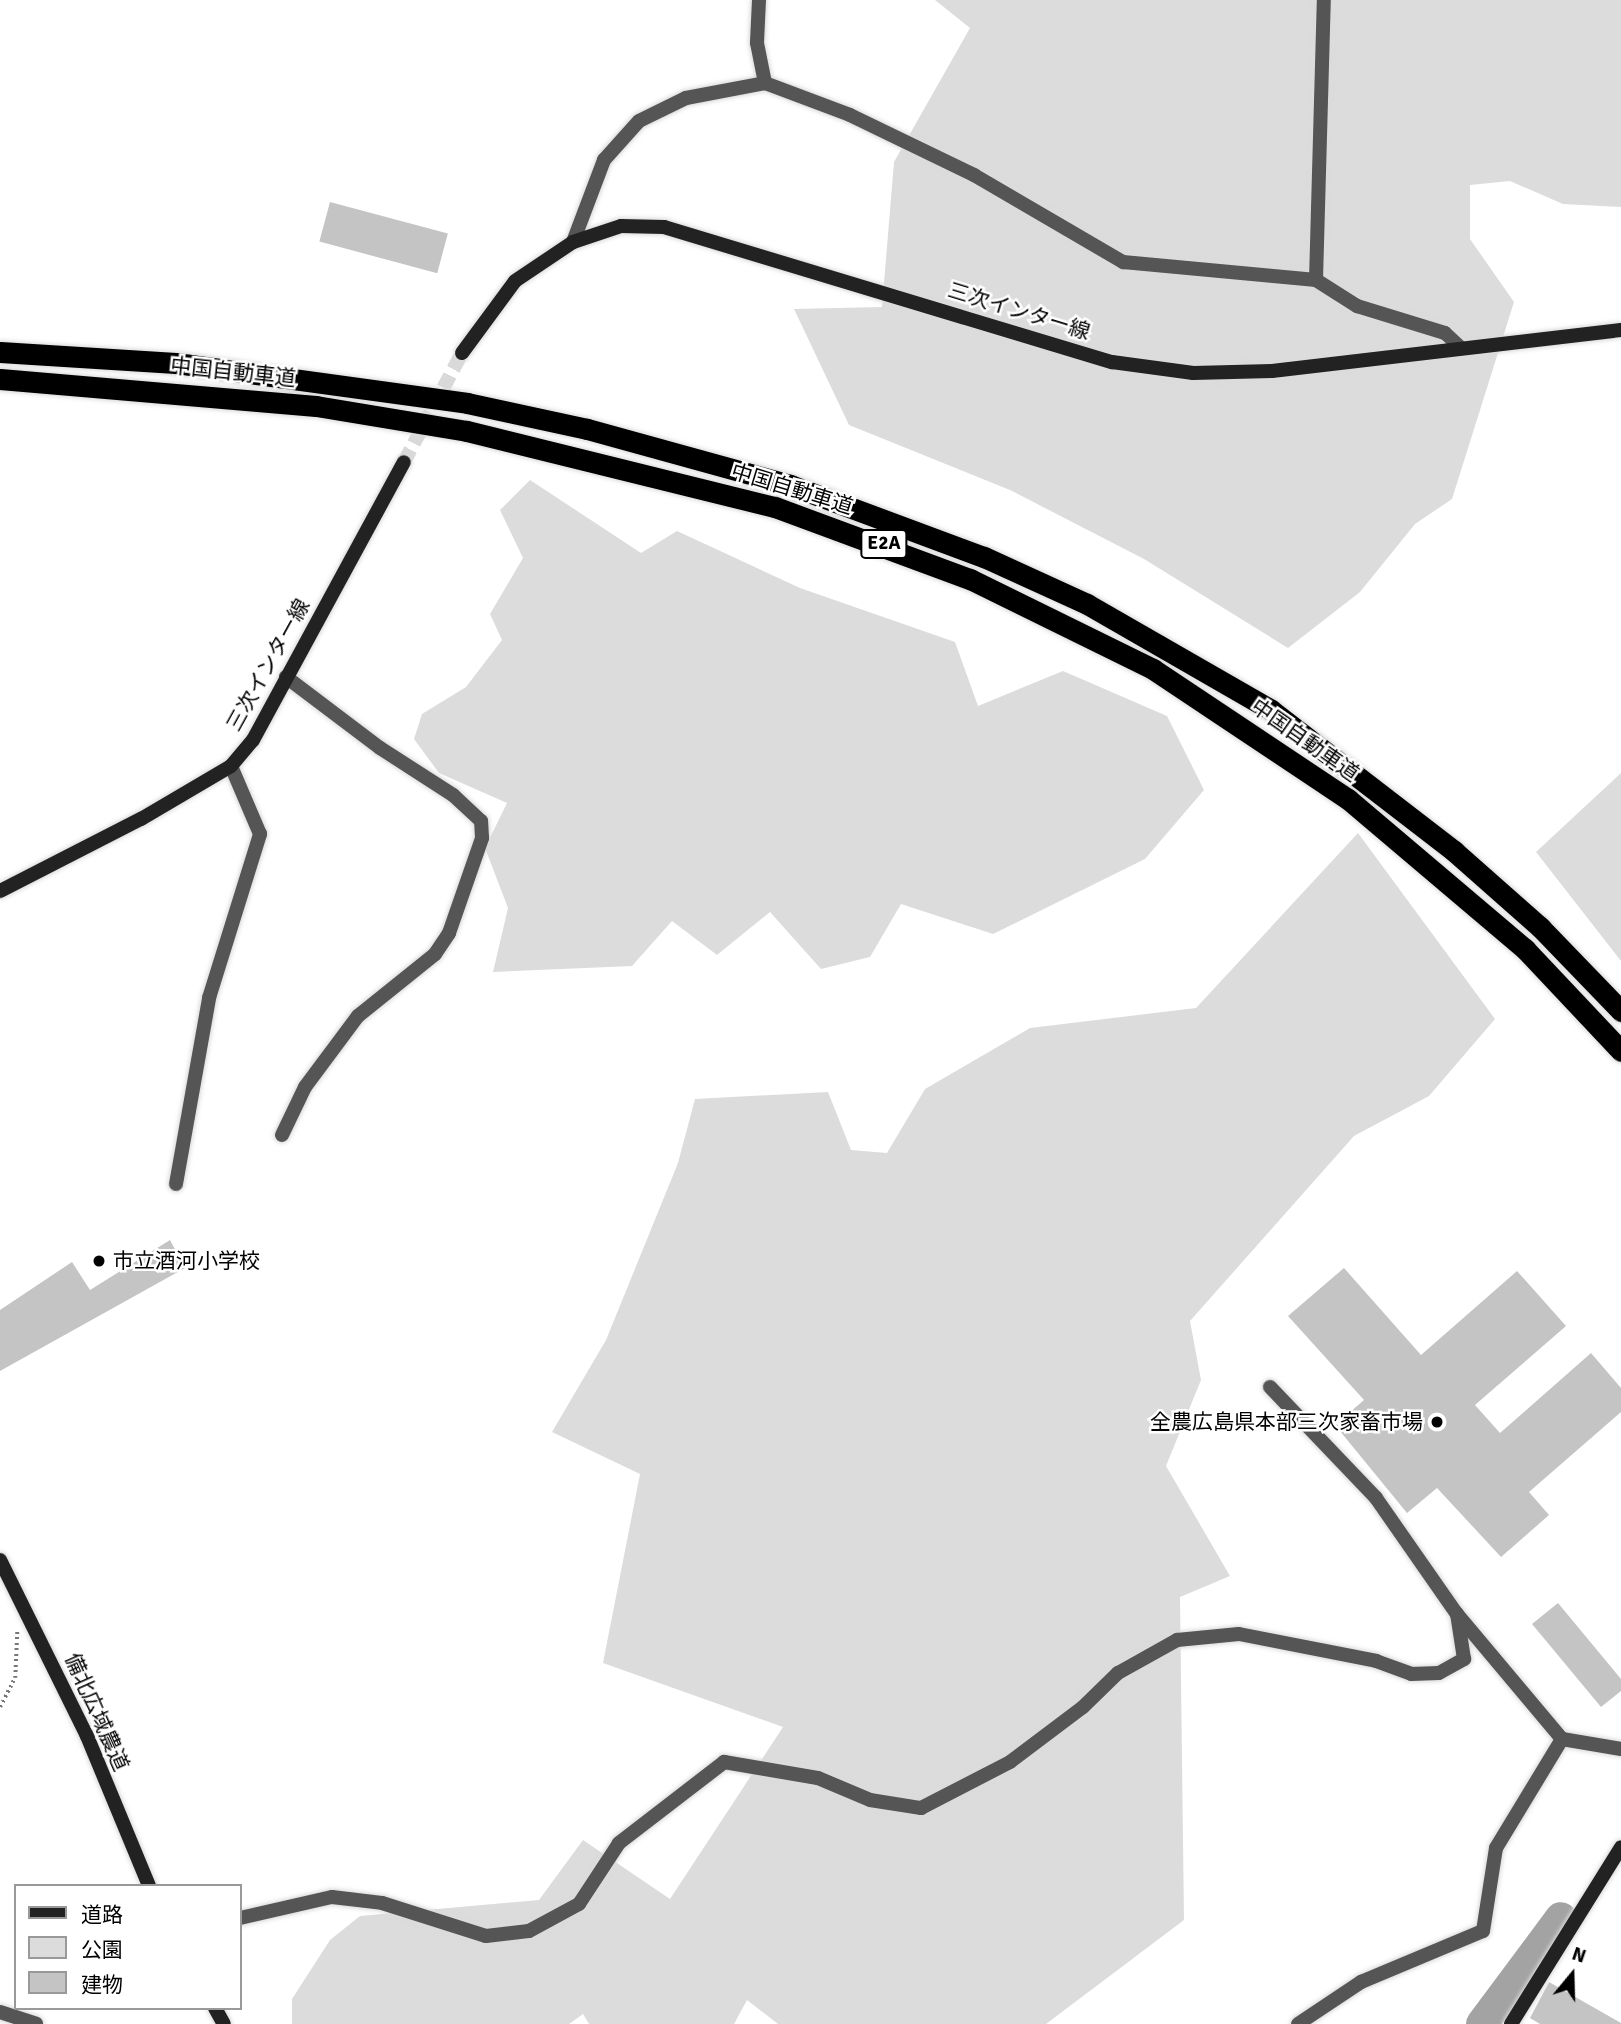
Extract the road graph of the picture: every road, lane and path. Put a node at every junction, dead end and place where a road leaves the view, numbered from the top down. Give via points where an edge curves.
1 (759, 0) edge
2 (1324, 0) edge
3 (765, 83) junction
4 (573, 242) junction
5 (1316, 280) junction
6 (1621, 330) edge
7 (1461, 348) junction
8 (0, 352) edge
9 (462, 353) tunnel mouth
10 (0, 379) edge
11 (404, 462) tunnel mouth
12 (286, 677) junction
13 (231, 766) junction
14 (0, 891) edge
15 (1621, 1011) edge
16 (1621, 1051) edge
17 (282, 1135) dead end
18 (176, 1184) dead end
19 (1270, 1387) dead end
20 (0, 1560) edge
21 (19, 1595) junction
22 (1457, 1614) junction
23 (0, 1707) edge
24 (1562, 1739) junction
25 (1621, 1749) edge
26 (1621, 1847) edge
27 (148, 1884) edge
28 (242, 1918) edge
29 (0, 2012) edge
30 (36, 2024) edge
31 (1298, 2024) edge
32 (1511, 2024) edge

1 - 3 street via 757,43
2 - 5 street
3 - 4 street via 686,98 639,121 604,160
3 - 5 street via 850,115 974,175 1123,262
4 - 7 main road, 三次インター線 via 621,226 664,227 1112,362 1193,373 1272,371
4 - 9 main road, 三次インター線 via 515,281
5 - 7 street via 1357,306 1445,333
6 - 7 main road, 三次インター線
8 - 15 highway, 中国自動車道 / E2A via 176,363 467,403 587,429 778,481 984,557 1099,610 1271,710 1454,850 1540,927
10 - 16 highway, 中国自動車道 / E2A via 316,406 467,431 775,507 970,579 1153,669 1348,799 1525,949
11 - 12 main road, 三次インター線
12 - 13 main road, 三次インター線 via 253,740
12 - 17 street via 380,748 453,795 481,821 482,838 449,933 435,954 358,1016 306,1087
13 - 14 main road, 三次インター線 via 141,819
13 - 18 street via 260,834 209,998
19 - 22 street via 1376,1498
20 - 21 main road, 備北広域農道
21 - 23 path via 15,1678
21 - 27 main road, 備北広域農道 via 87,1736
22 - 24 street
22 - 28 street via 1464,1659 1438,1673 1411,1674 1376,1661 1239,1634 1177,1640 1118,1673 1083,1707 1010,1762 921,1808 870,1800 818,1777 724,1762 619,1843 579,1904 529,1931 486,1936 382,1903 332,1897
24 - 25 street
24 - 31 street via 1496,1848 1483,1931 1361,1982
26 - 32 main road
29 - 30 street

